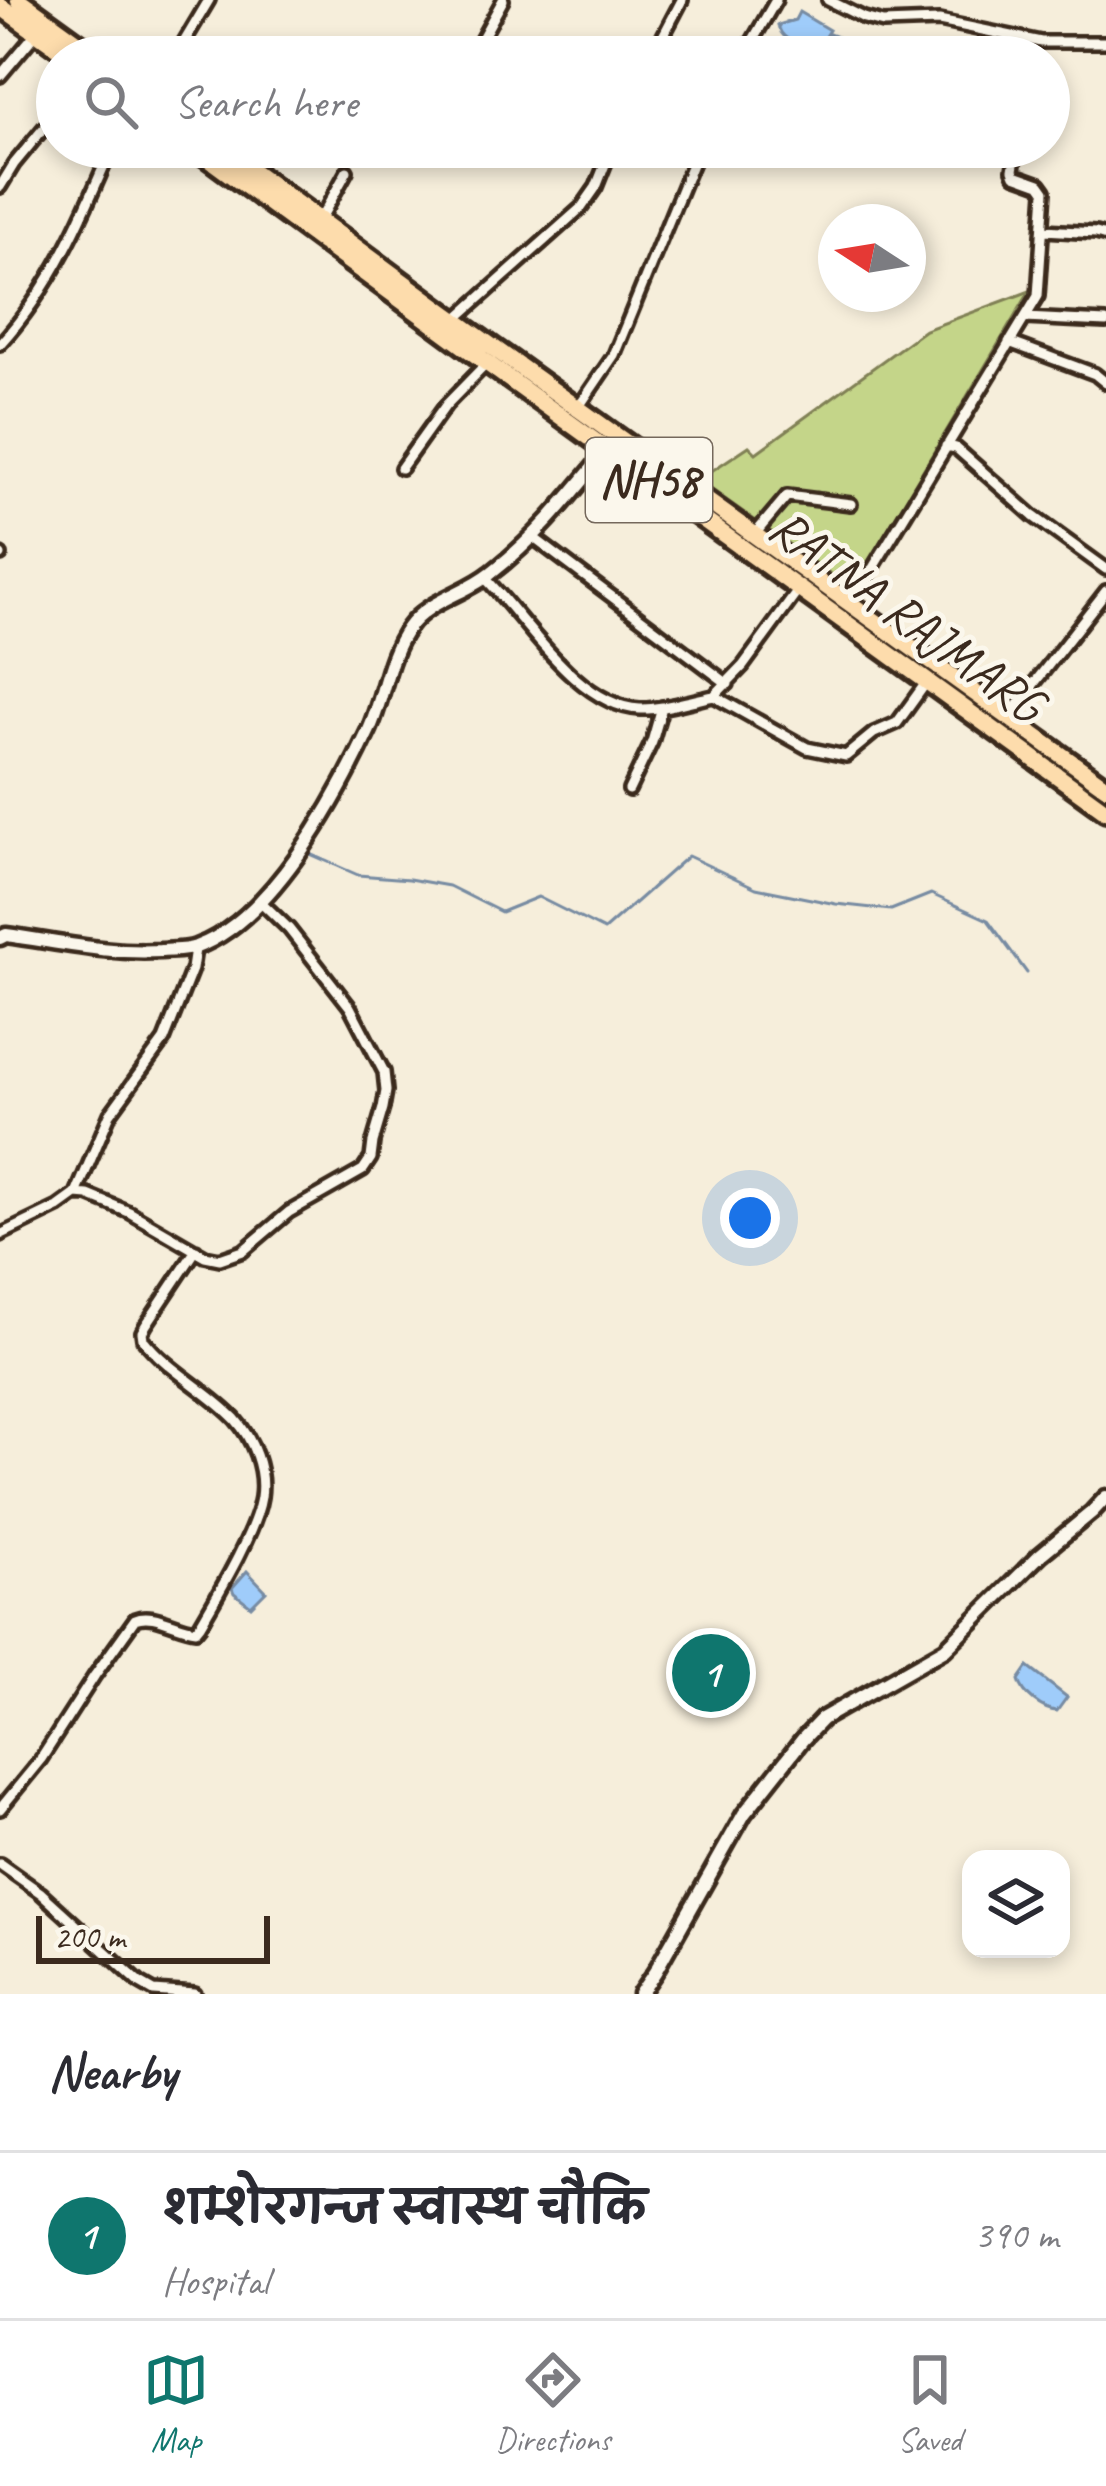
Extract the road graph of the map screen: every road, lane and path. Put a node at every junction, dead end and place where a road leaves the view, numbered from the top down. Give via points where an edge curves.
1 (19, 0) edge
2 (209, 0) edge
3 (503, 0) edge
4 (682, 0) edge
5 (776, 0) edge
6 (828, 0) edge
7 (0, 6) edge
8 (37, 32) junction
9 (42, 36) edge
10 (69, 36) edge
11 (188, 36) edge
12 (484, 36) edge
13 (663, 36) edge
14 (755, 36) edge
15 (1019, 36) edge
16 (1070, 41) edge
17 (1106, 42) edge
18 (0, 76) edge
19 (36, 137) edge
20 (103, 168) edge
21 (222, 168) edge
22 (249, 168) edge
23 (604, 168) edge
24 (690, 168) edge
25 (1013, 168) edge
26 (347, 171) dead end
27 (0, 187) edge
28 (320, 220) junction
29 (1044, 230) junction
30 (1106, 236) edge
31 (1025, 318) junction
32 (455, 320) junction
33 (1106, 322) edge
34 (1010, 341) junction
35 (0, 344) edge
36 (487, 363) junction
37 (1106, 383) edge
38 (573, 414) junction
39 (612, 444) junction
40 (946, 446) junction
41 (400, 468) dead end
42 (850, 504) dead end
43 (754, 535) junction
44 (534, 538) junction
45 (1106, 569) edge
46 (485, 578) junction
47 (800, 588) junction
48 (1106, 590) edge
49 (851, 604) junction
50 (928, 680) junction
51 (728, 684) junction
52 (714, 696) junction
53 (662, 707) junction
54 (1008, 717) junction
55 (1106, 788) edge
56 (629, 790) dead end
57 (1106, 811) edge
58 (261, 902) junction
59 (0, 938) edge
60 (194, 949) junction
61 (76, 1194) junction
62 (0, 1234) edge
63 (196, 1250) junction
64 (1106, 1497) edge
65 (0, 1809) edge
66 (0, 1864) edge
67 (195, 1994) edge
68 (640, 1994) edge

1 - 10 highway
2 - 11 street
3 - 12 street
4 - 13 street
5 - 14 street
6 - 15 street via 883,23 939,21
7 - 8 highway
8 - 9 highway
8 - 18 street
16 - 17 street
19 - 27 street
20 - 35 street via 58,264
21 - 36 highway, RATNA RAJMARG / NH58
22 - 28 highway, RATNA RAJMARG / NH58
23 - 32 street via 582,207
24 - 38 street via 614,356
25 - 29 street via 1045,191
26 - 28 street
28 - 32 highway, RATNA RAJMARG / NH58
29 - 30 street
29 - 31 street via 1038,296
31 - 33 street
31 - 34 street
32 - 38 highway, RATNA RAJMARG / NH58
34 - 37 street
34 - 40 street
36 - 38 highway, RATNA RAJMARG / NH58
36 - 41 street
38 - 39 highway, RATNA RAJMARG / NH58
39 - 43 highway, RATNA RAJMARG / NH58
39 - 44 street
39 - 47 highway, RATNA RAJMARG / NH58
40 - 45 street
40 - 49 street
42 - 43 street via 787,496
43 - 49 highway, RATNA RAJMARG / NH58
44 - 46 street
44 - 51 street
46 - 53 street via 581,682 637,709
46 - 58 street via 426,608 409,626 351,769
47 - 50 highway, RATNA RAJMARG / NH58
47 - 51 street
48 - 54 street
49 - 54 highway, RATNA RAJMARG / NH58
50 - 52 street via 897,723 846,756 807,748
50 - 57 highway, RATNA RAJMARG / NH58
51 - 52 street
52 - 53 street
53 - 56 street
54 - 55 highway, RATNA RAJMARG / NH58
58 - 60 street
58 - 63 street via 350,1007 384,1072 383,1108 363,1170 233,1256 212,1259
59 - 60 street via 130,953
60 - 61 street via 164,1040 110,1114
61 - 62 street
61 - 63 street via 129,1212
63 - 65 street via 143,1339 247,1434 261,1480 255,1516 196,1630 135,1619
64 - 68 street via 945,1649 822,1719 802,1739 744,1814
66 - 67 street via 140,1983

